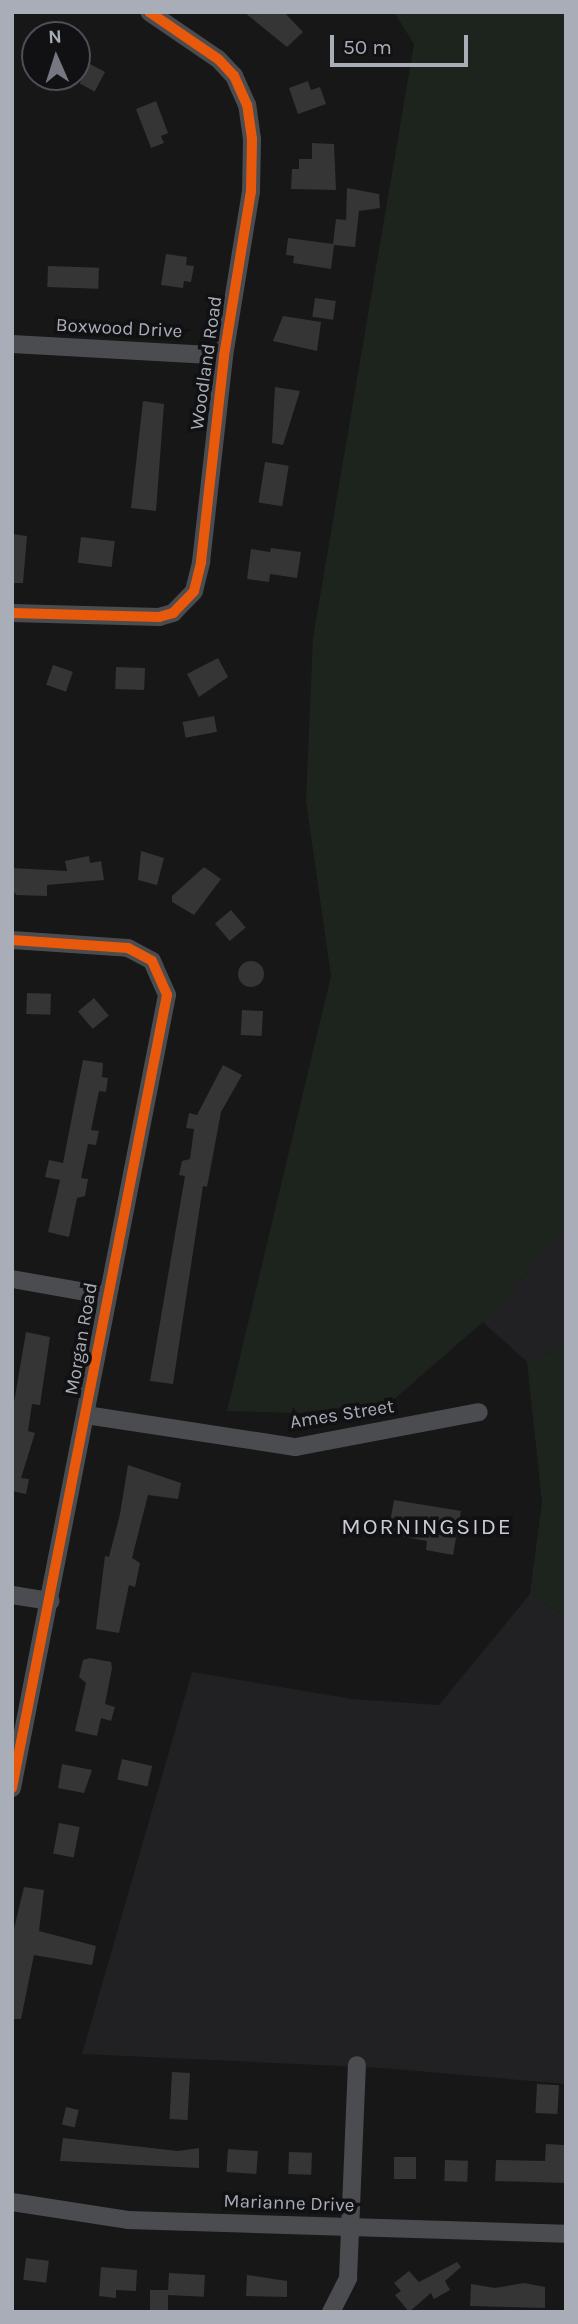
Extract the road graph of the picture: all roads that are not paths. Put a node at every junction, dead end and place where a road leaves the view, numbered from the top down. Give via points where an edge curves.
1 (149, 12) edge
2 (12, 344) edge
3 (224, 356) junction
4 (12, 612) edge
5 (12, 940) edge
6 (12, 1279) edge
7 (107, 1296) junction
8 (479, 1412) dead end
9 (86, 1415) junction
10 (12, 1595) edge
11 (51, 1601) junction
12 (12, 1788) edge
13 (357, 2065) dead end
14 (12, 2202) edge
15 (350, 2227) junction
16 (566, 2234) edge
17 (331, 2312) edge

1 - 3 street, Woodland Road via 218,59 242,87 247,105 251,192
2 - 3 street, Boxwood Drive
3 - 4 street, Woodland Road via 194,591 173,613 159,617
5 - 7 street, Morgan Road via 128,948 152,961 167,995
6 - 7 street
7 - 9 street, Morgan Road
8 - 9 street, Ames Street via 296,1447
9 - 11 street, Morgan Road
10 - 11 street
11 - 12 street, Morgan Road
13 - 15 street
14 - 15 street, Marianne Drive via 128,2220
15 - 16 street, Marianne Drive
15 - 17 street via 348,2278

